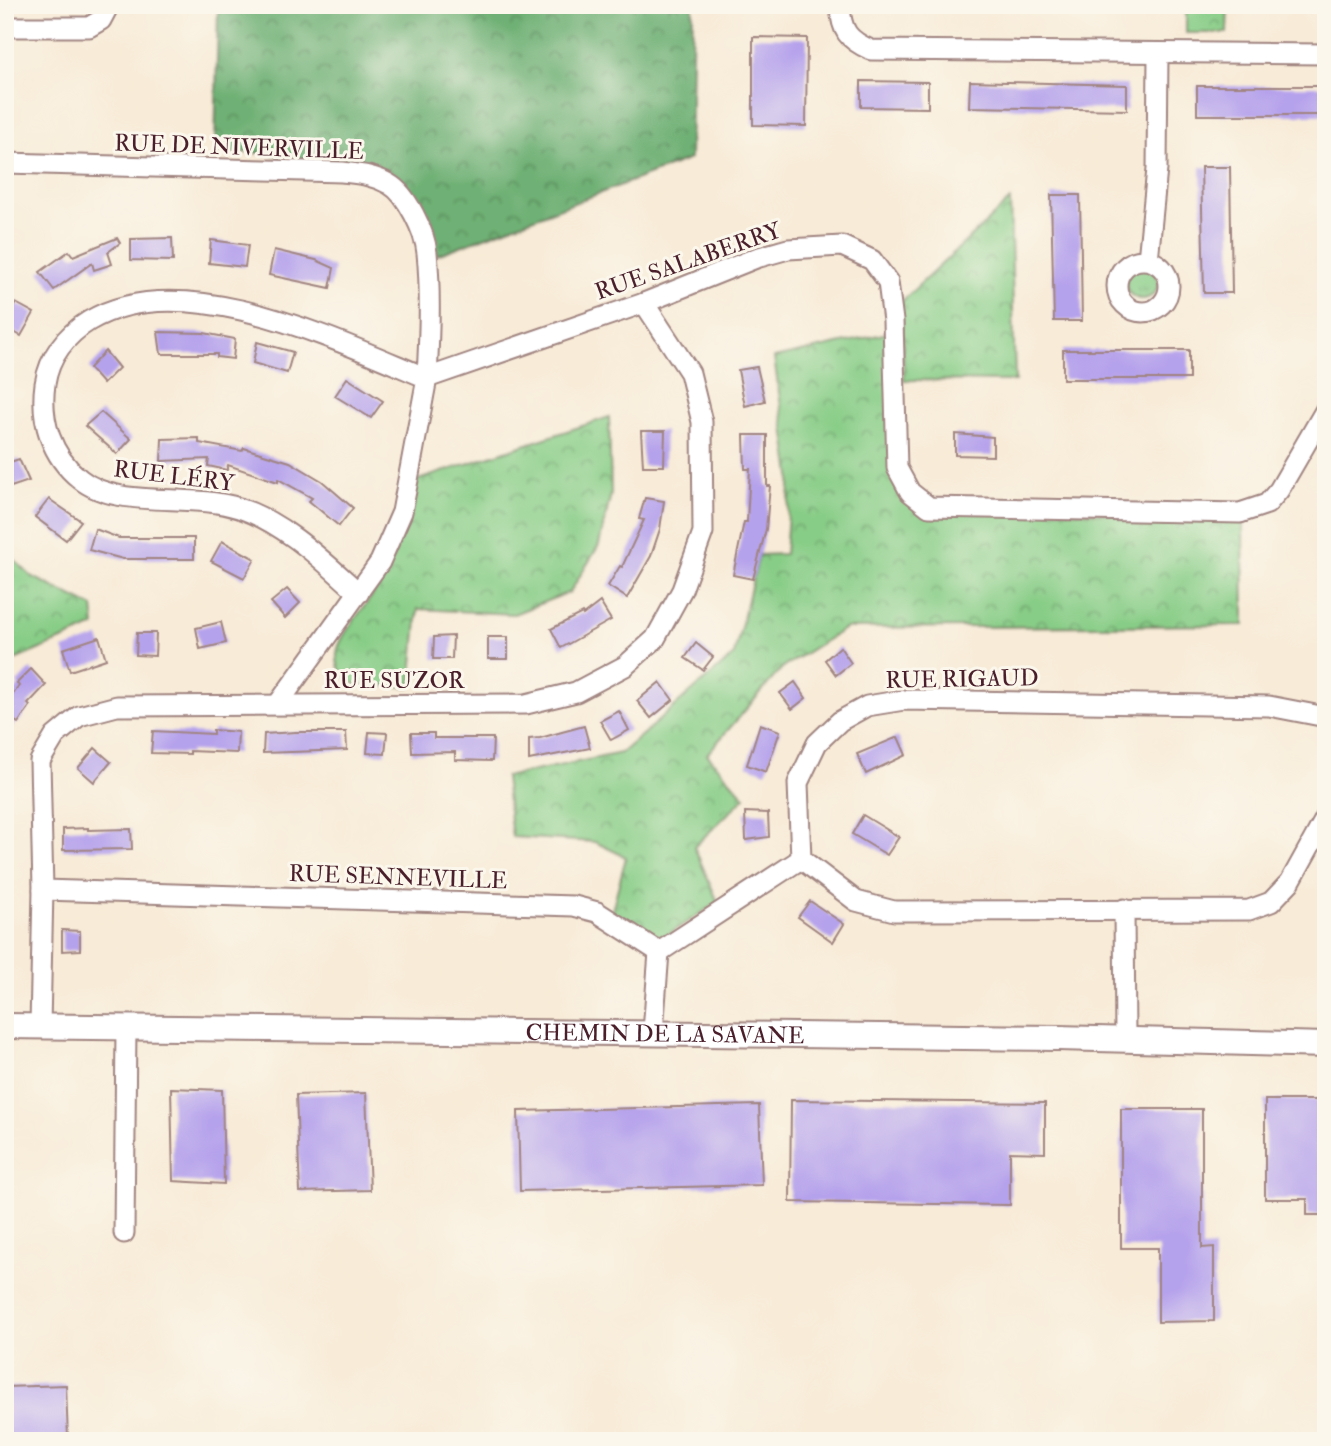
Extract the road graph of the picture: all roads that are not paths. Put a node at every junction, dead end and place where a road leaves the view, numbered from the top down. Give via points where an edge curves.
1 (109, 5) edge
2 (841, 5) edge
3 (5, 27) edge
4 (1158, 54) junction
5 (1326, 54) edge
6 (5, 163) edge
7 (1148, 260) dead end
8 (644, 303) junction
9 (427, 378) junction
10 (1326, 409) edge
11 (359, 593) junction
12 (278, 704) junction
13 (1326, 717) edge
14 (1326, 817) edge
15 (801, 859) junction
16 (43, 890) junction
17 (1124, 909) junction
18 (659, 952) junction
19 (5, 1026) edge
20 (40, 1026) junction
21 (126, 1028) junction
22 (653, 1032) junction
23 (1125, 1039) junction
24 (1326, 1045) edge
25 (124, 1233) dead end

1 - 3 street via 101,20 89,27
2 - 4 street via 844,27 854,43 872,50
4 - 5 street
4 - 7 street via 1157,169
6 - 9 street, RUE DE NIVERVILLE via 342,172 373,176 391,185 416,218 427,251
8 - 9 street, RUE SALABERRY
8 - 10 street, RUE SALABERRY via 788,249 842,246 872,260 888,282 893,321 897,468 909,492 929,507 1240,513 1267,503 1279,490
8 - 12 street, RUE SUZOR via 690,373 702,422 703,533 682,590 655,639 625,666 576,692 526,704
9 - 11 street via 402,512 380,562
9 - 11 street, RUE LÉRY via 304,327 248,311 180,301 140,303 103,313 77,328 58,348 46,382 44,410 50,442 79,479 99,491 121,496 205,499 240,508 274,524
11 - 12 street
12 - 16 street, RUE SUZOR via 117,706 79,716 55,736 40,761
13 - 15 street, RUE RIGAUD via 1255,706 904,700 867,706 840,721 817,743 798,783
14 - 17 street via 1290,882 1271,902 1249,910
15 - 17 street via 856,901 894,911
15 - 18 street
16 - 18 street, RUE SENNEVILLE via 574,906 597,912
16 - 20 street, RUE SUZOR
17 - 23 street
18 - 22 street
19 - 20 street, CHEMIN DE LA SAVANE
20 - 21 street, CHEMIN DE LA SAVANE
21 - 22 street, CHEMIN DE LA SAVANE
21 - 25 street
22 - 23 street, CHEMIN DE LA SAVANE
23 - 24 street, CHEMIN DE LA SAVANE

